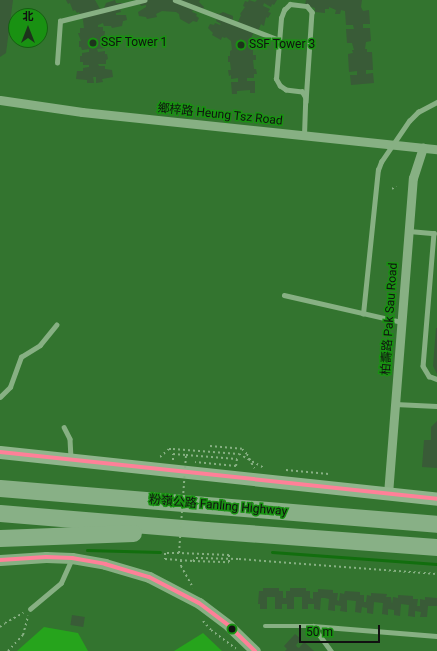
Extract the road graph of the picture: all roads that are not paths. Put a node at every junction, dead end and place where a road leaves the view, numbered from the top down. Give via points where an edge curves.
1 (144, 0) edge
2 (175, 0) edge
3 (279, 40) junction
4 (57, 63) dead end
5 (0, 100) edge
6 (306, 102) junction
7 (437, 102) edge
8 (304, 137) junction
9 (423, 148) junction
10 (437, 149) edge
11 (408, 231) junction
12 (284, 295) dead end
13 (363, 314) junction
14 (402, 322) junction
15 (56, 325) dead end
16 (437, 378) edge
17 (0, 397) edge
18 (395, 404) junction
19 (437, 406) edge
20 (64, 427) dead end
21 (0, 452) edge
22 (70, 460) junction
23 (0, 479) edge
24 (0, 488) edge
25 (388, 494) junction
26 (437, 499) edge
27 (173, 503) junction
28 (0, 512) edge
29 (437, 524) edge
30 (206, 530) junction
31 (0, 538) edge
32 (437, 547) edge
33 (72, 558) junction
34 (0, 560) edge
35 (30, 609) road end
36 (265, 626) dead end
37 (313, 626) junction
38 (437, 636) edge
39 (255, 651) edge
40 (331, 651) edge

1 - 4 lane via 60,21
2 - 3 lane
3 - 6 lane via 276,79 286,90 302,92
3 - 6 lane via 284,10 290,4 307,6 312,12 313,20
5 - 8 street, 鄉梓路 Heung Tsz Road via 82,112
6 - 8 lane
7 - 13 lane via 418,112 409,121 378,170
8 - 9 street, 鄉梓路 Heung Tsz Road
9 - 10 street, 鄉梓路 Heung Tsz Road
9 - 11 street, 柏壽路 Pak Sau Road via 413,178
11 - 14 street, 柏壽路 Pak Sau Road
11 - 16 lane via 434,233 423,366 429,376
12 - 13 lane
13 - 14 lane
14 - 18 street, 柏壽路 Pak Sau Road
15 - 17 lane via 40,344 20,357 10,387
18 - 19 lane
18 - 25 street, 柏壽路 Pak Sau Road
20 - 22 lane via 70,439
21 - 22 main road
22 - 25 main road
23 - 27 highway
24 - 27 highway, 粉嶺公路 Fanling Highway
25 - 26 main road
27 - 29 highway, 粉嶺公路 Fanling Highway
28 - 30 highway, 粉嶺公路 Fanling Highway
30 - 31 highway
30 - 32 highway, 粉嶺公路 Fanling Highway
33 - 34 street
33 - 35 lane via 61,583
33 - 39 street via 127,569 165,584 204,607
36 - 37 lane
37 - 38 lane
37 - 40 lane

